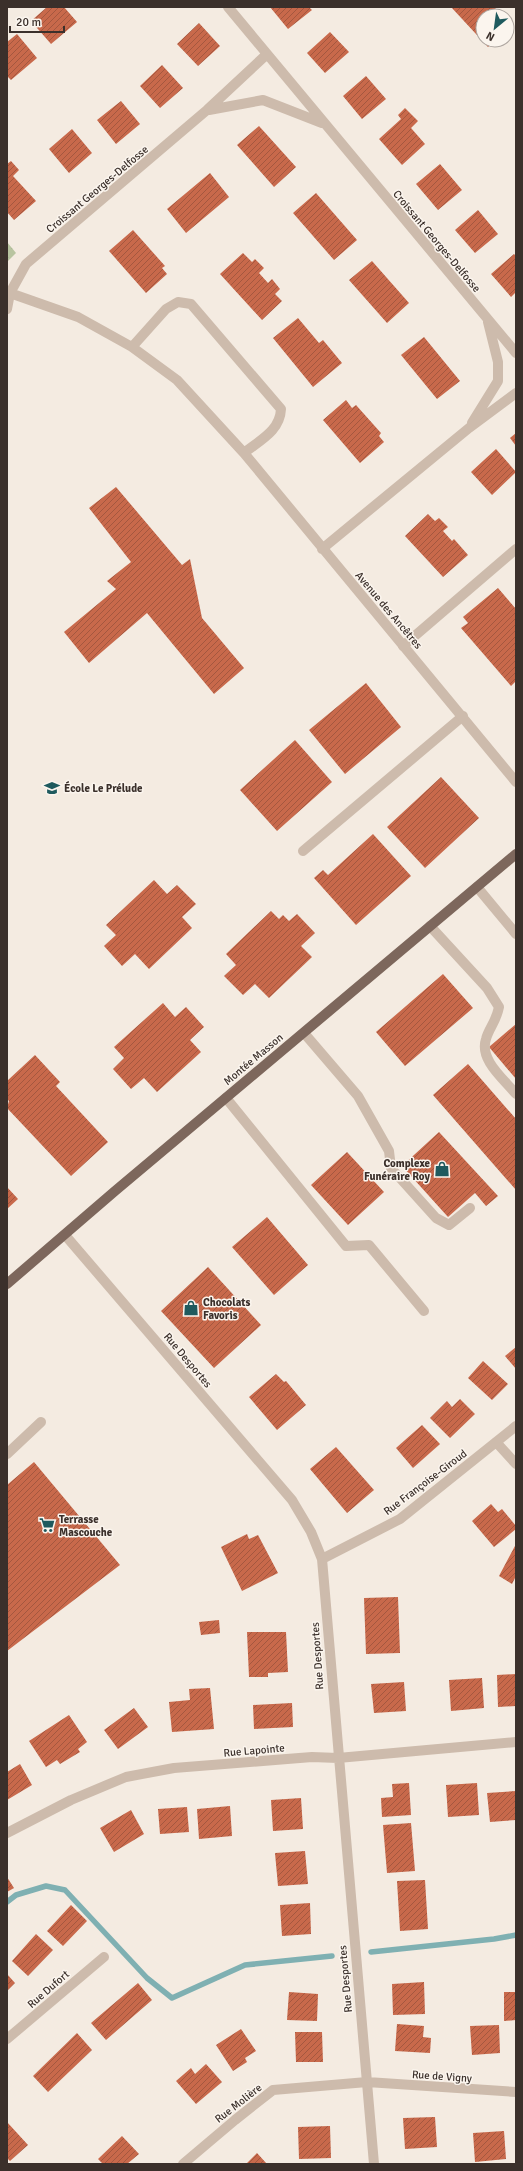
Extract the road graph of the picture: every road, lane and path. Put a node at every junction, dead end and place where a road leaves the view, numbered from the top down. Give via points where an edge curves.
1 (228, 7) edge
2 (266, 55) junction
3 (207, 110) junction
4 (323, 123) junction
5 (9, 292) edge
6 (7, 309) edge
7 (487, 319) junction
8 (132, 347) junction
9 (516, 353) edge
10 (516, 392) edge
11 (469, 428) junction
12 (244, 453) junction
13 (516, 549) edge
14 (322, 550) junction
15 (403, 646) junction
16 (463, 716) junction
17 (516, 782) edge
18 (303, 851) dead end
19 (516, 854) edge
20 (477, 887) junction
21 (430, 926) junction
22 (516, 934) edge
23 (304, 1033) junction
24 (516, 1094) edge
25 (226, 1098) junction
26 (470, 1208) dead end
27 (65, 1235) junction
28 (7, 1284) edge
29 (424, 1311) dead end
30 (41, 1422) dead end
31 (516, 1426) edge
32 (496, 1442) junction
33 (7, 1454) edge
34 (516, 1464) edge
35 (322, 1559) junction
36 (516, 1742) edge
37 (338, 1758) junction
38 (7, 1833) edge
39 (104, 1957) dead end
40 (7, 2039) edge
41 (366, 2082) junction
42 (516, 2092) edge
43 (184, 2164) edge
44 (374, 2164) edge

1 - 2 street, Croissant Georges-Delfosse
2 - 3 street, Croissant Georges-Delfosse
2 - 4 street, Croissant Georges-Delfosse
3 - 4 street, Croissant Georges-Delfosse via 263,100
3 - 5 street, Croissant Georges-Delfosse via 26,264
4 - 7 street, Croissant Georges-Delfosse
5 - 6 street, Croissant Georges-Delfosse
5 - 8 street, Avenue des Ancêtres via 78,317
7 - 9 street, Croissant Georges-Delfosse
7 - 11 street, Croissant Georges-Delfosse via 498,362 498,381
8 - 12 street, Avenue des Ancêtres via 177,380
8 - 12 street via 166,309 178,302 191,304 281,409 280,420 274,429
10 - 11 street, Croissant Georges-Delfosse
11 - 14 street, Croissant Georges-Delfosse
12 - 14 street, Avenue des Ancêtres
13 - 15 street
14 - 15 street, Avenue des Ancêtres
15 - 16 street, Avenue des Ancêtres
16 - 17 street, Avenue des Ancêtres
16 - 18 street
19 - 20 main road, Montée Masson
20 - 21 main road, Montée Masson
20 - 22 street
21 - 23 main road, Montée Masson
21 - 24 street via 487,988 499,1007 496,1020 485,1039 486,1059
23 - 25 main road, Montée Masson
23 - 26 street via 358,1096 388,1151 391,1168 436,1218 449,1225
25 - 27 main road, Montée Masson
25 - 29 street via 346,1246 369,1245
27 - 28 main road, Montée Masson
27 - 35 street, Rue Desportes via 292,1500 311,1532
30 - 33 street
31 - 32 street, Rue Françoise-Giroud
32 - 34 street
32 - 35 street, Rue Françoise-Giroud via 400,1519
35 - 37 street, Rue Desportes
36 - 37 street, Rue Lapointe
37 - 38 street, Rue Lapointe via 312,1757 174,1768 126,1777 71,1800
37 - 41 street, Rue Desportes
39 - 40 street, Rue Dufort
41 - 42 street, Rue de Vigny
41 - 43 street, Rue Molière via 273,2090
41 - 44 street, Rue Desportes

